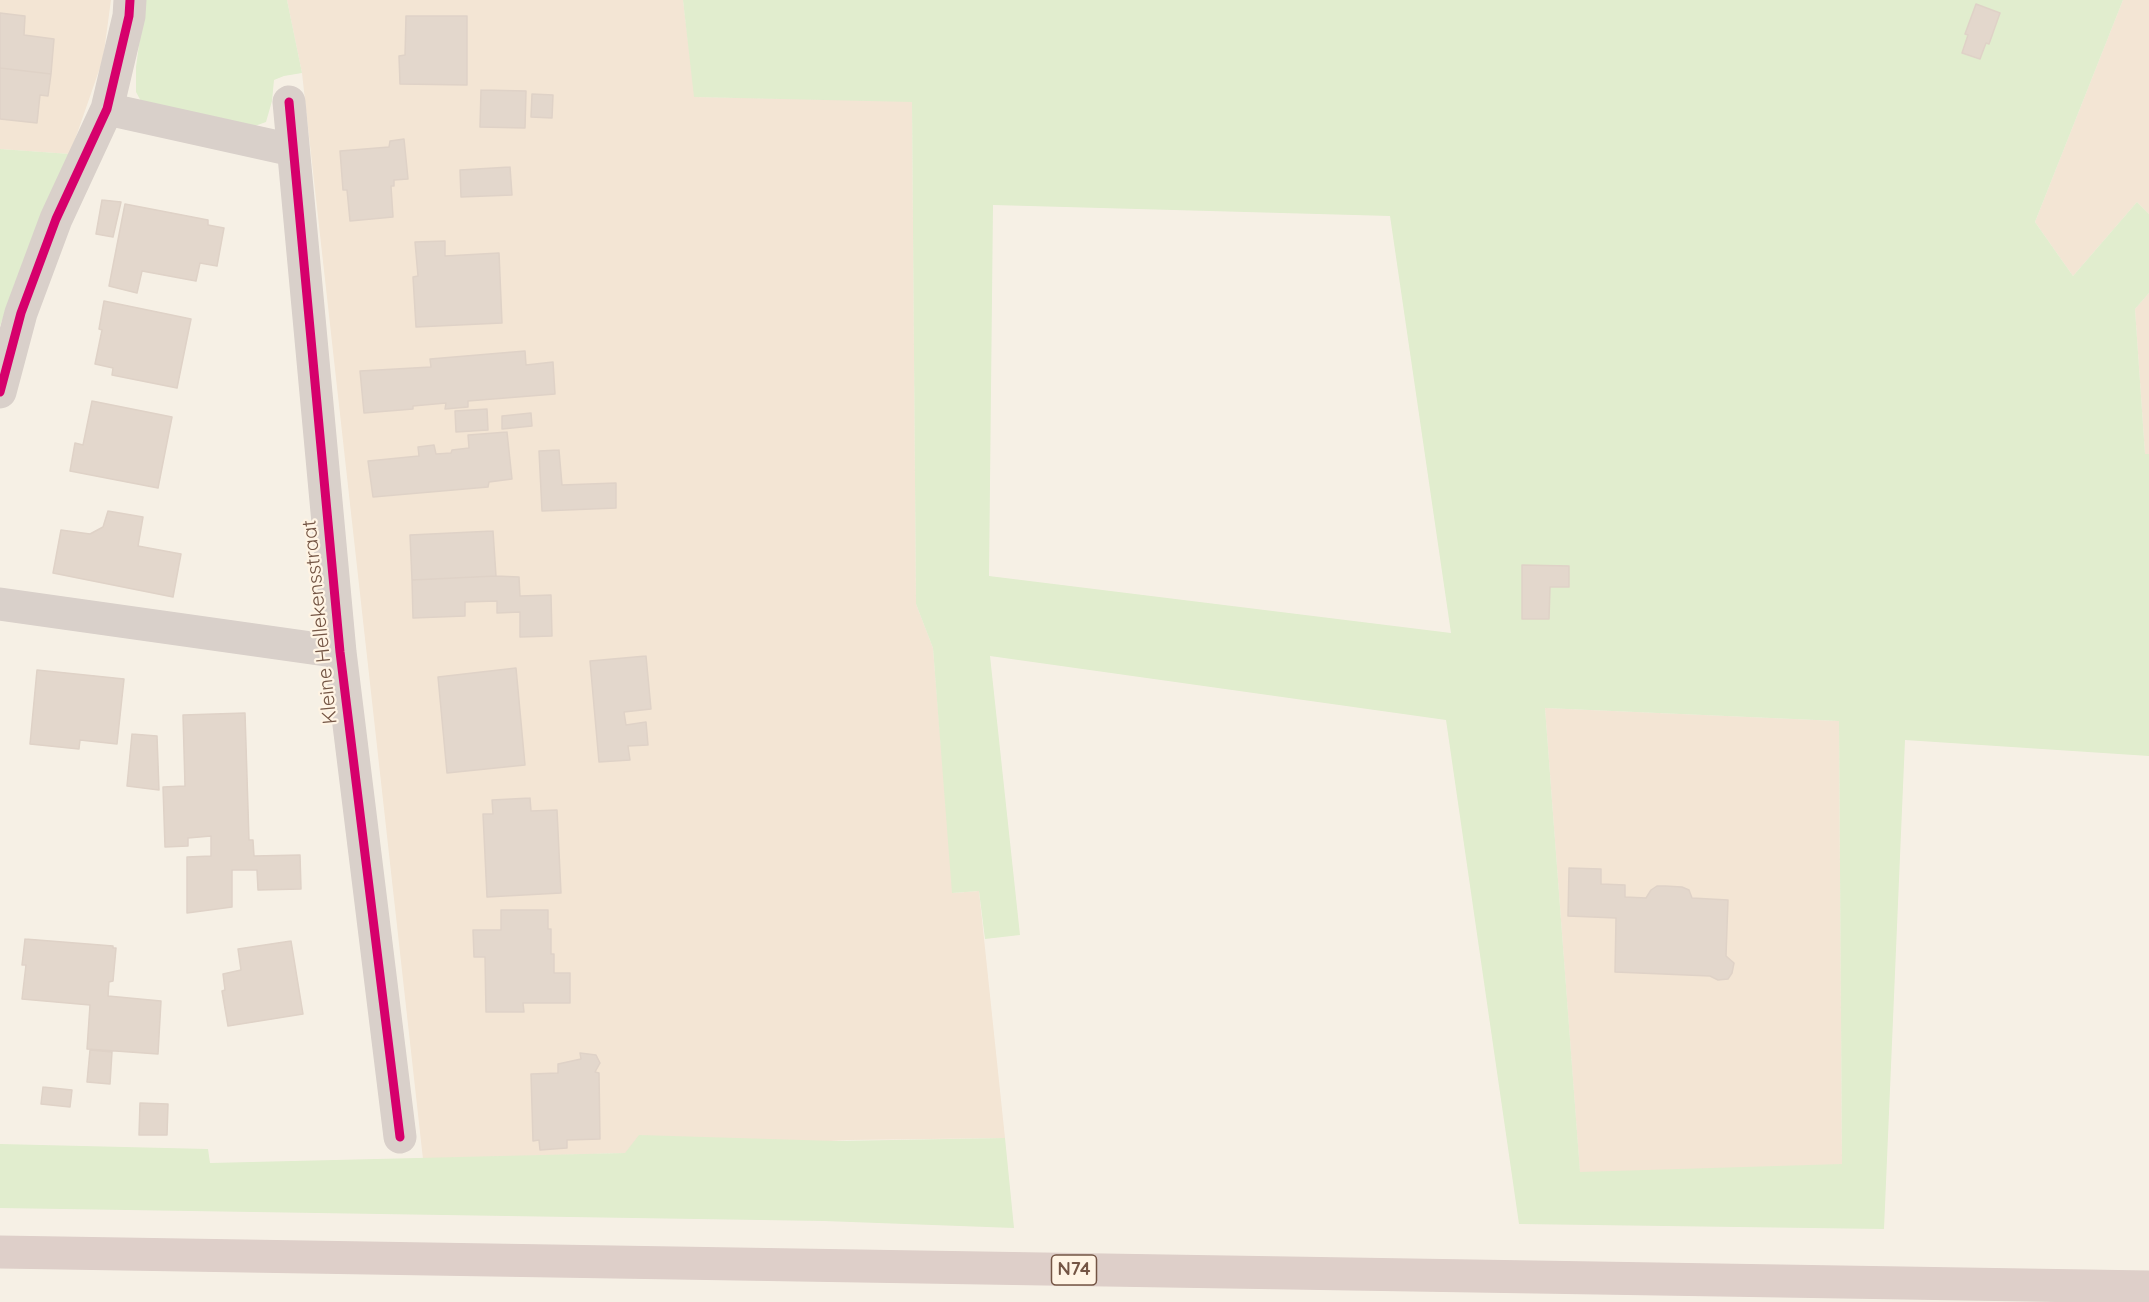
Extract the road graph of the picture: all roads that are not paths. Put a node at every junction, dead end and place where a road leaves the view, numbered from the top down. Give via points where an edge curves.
1 (130, 0) edge
2 (289, 102) dead end
3 (107, 109) junction
4 (292, 150) junction
5 (0, 392) edge
6 (0, 604) edge
7 (340, 652) junction
8 (400, 1137) dead end
9 (0, 1252) edge
10 (2149, 1287) edge

1 - 3 street
2 - 4 street, Kleine Hellekensstraat
3 - 4 street
3 - 5 street via 56,219 21,313
4 - 7 street, Kleine Hellekensstraat
6 - 7 street, Kleine Hellekensstraat
7 - 8 street, Kleine Hellekensstraat
9 - 10 highway, N74

